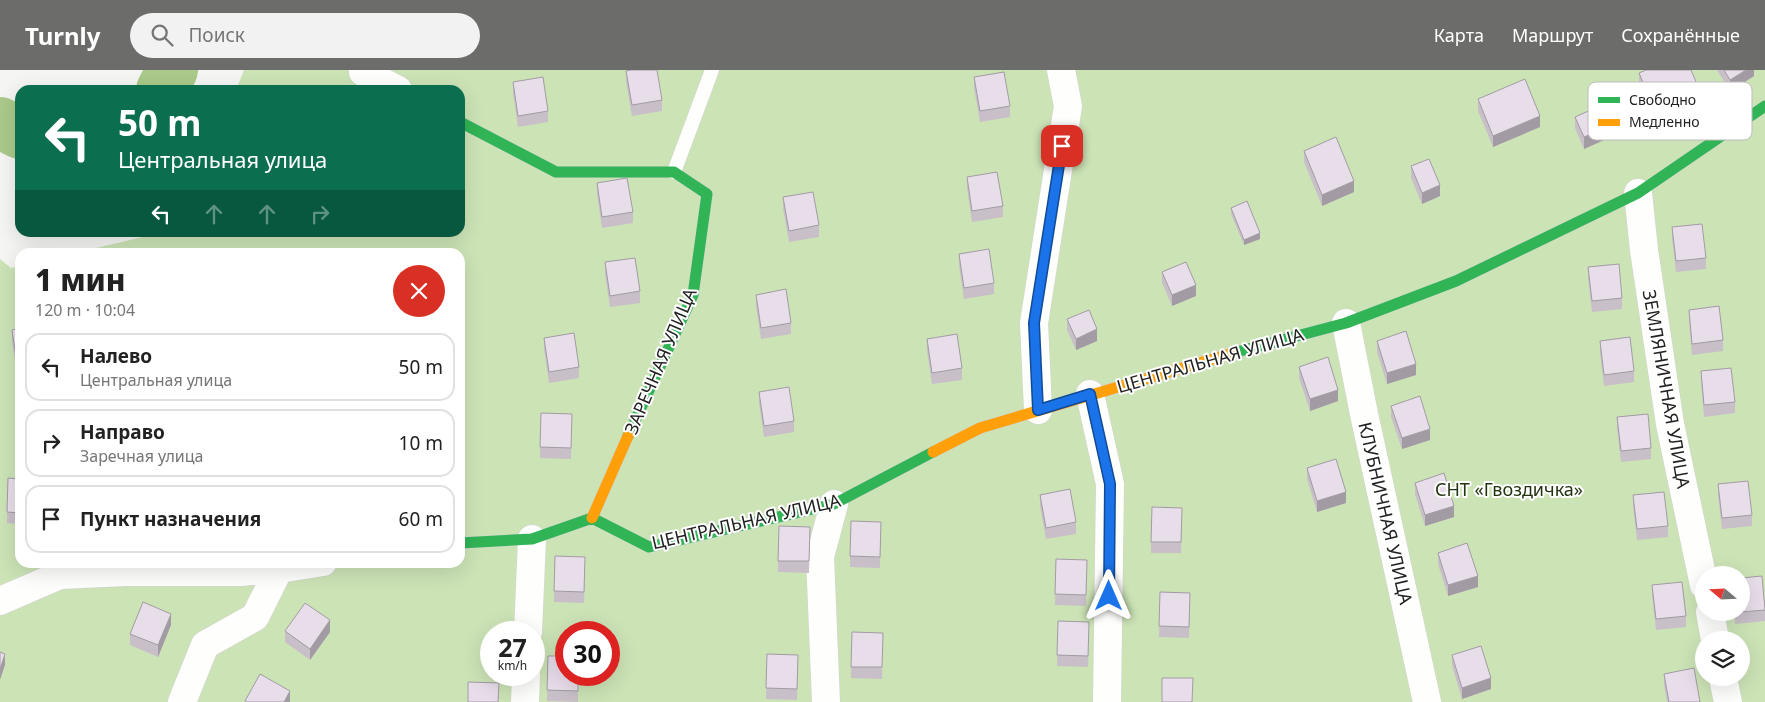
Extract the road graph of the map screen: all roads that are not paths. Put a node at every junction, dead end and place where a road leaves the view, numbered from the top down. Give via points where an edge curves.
1 (712, 70) edge
2 (1061, 70) edge
3 (363, 72) dead end
4 (388, 85) edge
5 (1765, 106) edge
6 (1752, 115) edge
7 (465, 125) edge
8 (1715, 140) edge
9 (674, 172) junction
10 (1638, 193) junction
11 (1346, 323) junction
12 (1090, 394) junction
13 (1038, 410) junction
14 (834, 504) junction
15 (592, 518) junction
16 (532, 540) junction
17 (465, 543) edge
18 (1700, 566) edge
19 (285, 568) edge
20 (60, 569) edge
21 (279, 569) junction
22 (0, 601) edge
23 (528, 621) edge
24 (526, 686) edge
25 (1725, 686) edge
26 (182, 702) edge
27 (525, 702) edge
28 (826, 702) edge
29 (1107, 702) edge
30 (1427, 702) edge
31 (1728, 702) edge

1 - 9 lane
2 - 13 street via 1068,106 1034,323
3 - 4 street
5 - 6 street, ЦЕНТРАЛЬНАЯ УЛИЦА
7 - 9 street via 556,172
8 - 10 street, ЦЕНТРАЛЬНАЯ УЛИЦА
9 - 15 street, ЗАРЕЧНАЯ УЛИЦА via 707,194 693,295
10 - 11 street, ЦЕНТРАЛЬНАЯ УЛИЦА via 1456,281
10 - 18 street, ЗЕМЛЯНИЧНАЯ УЛИЦА via 1670,424
11 - 12 street, ЦЕНТРАЛЬНАЯ УЛИЦА
11 - 30 street, КЛУБНИЧНАЯ УЛИЦА
12 - 13 street, ЦЕНТРАЛЬНАЯ УЛИЦА
12 - 29 street via 1110,484
13 - 14 street, ЦЕНТРАЛЬНАЯ УЛИЦА via 980,428
14 - 15 street, ЦЕНТРАЛЬНАЯ УЛИЦА via 649,547
14 - 28 street via 820,558
15 - 16 street
16 - 17 street
16 - 23 street
19 - 21 street
20 - 21 street via 240,572
20 - 22 street
21 - 26 street via 255,617 205,645
24 - 27 street
25 - 31 street

